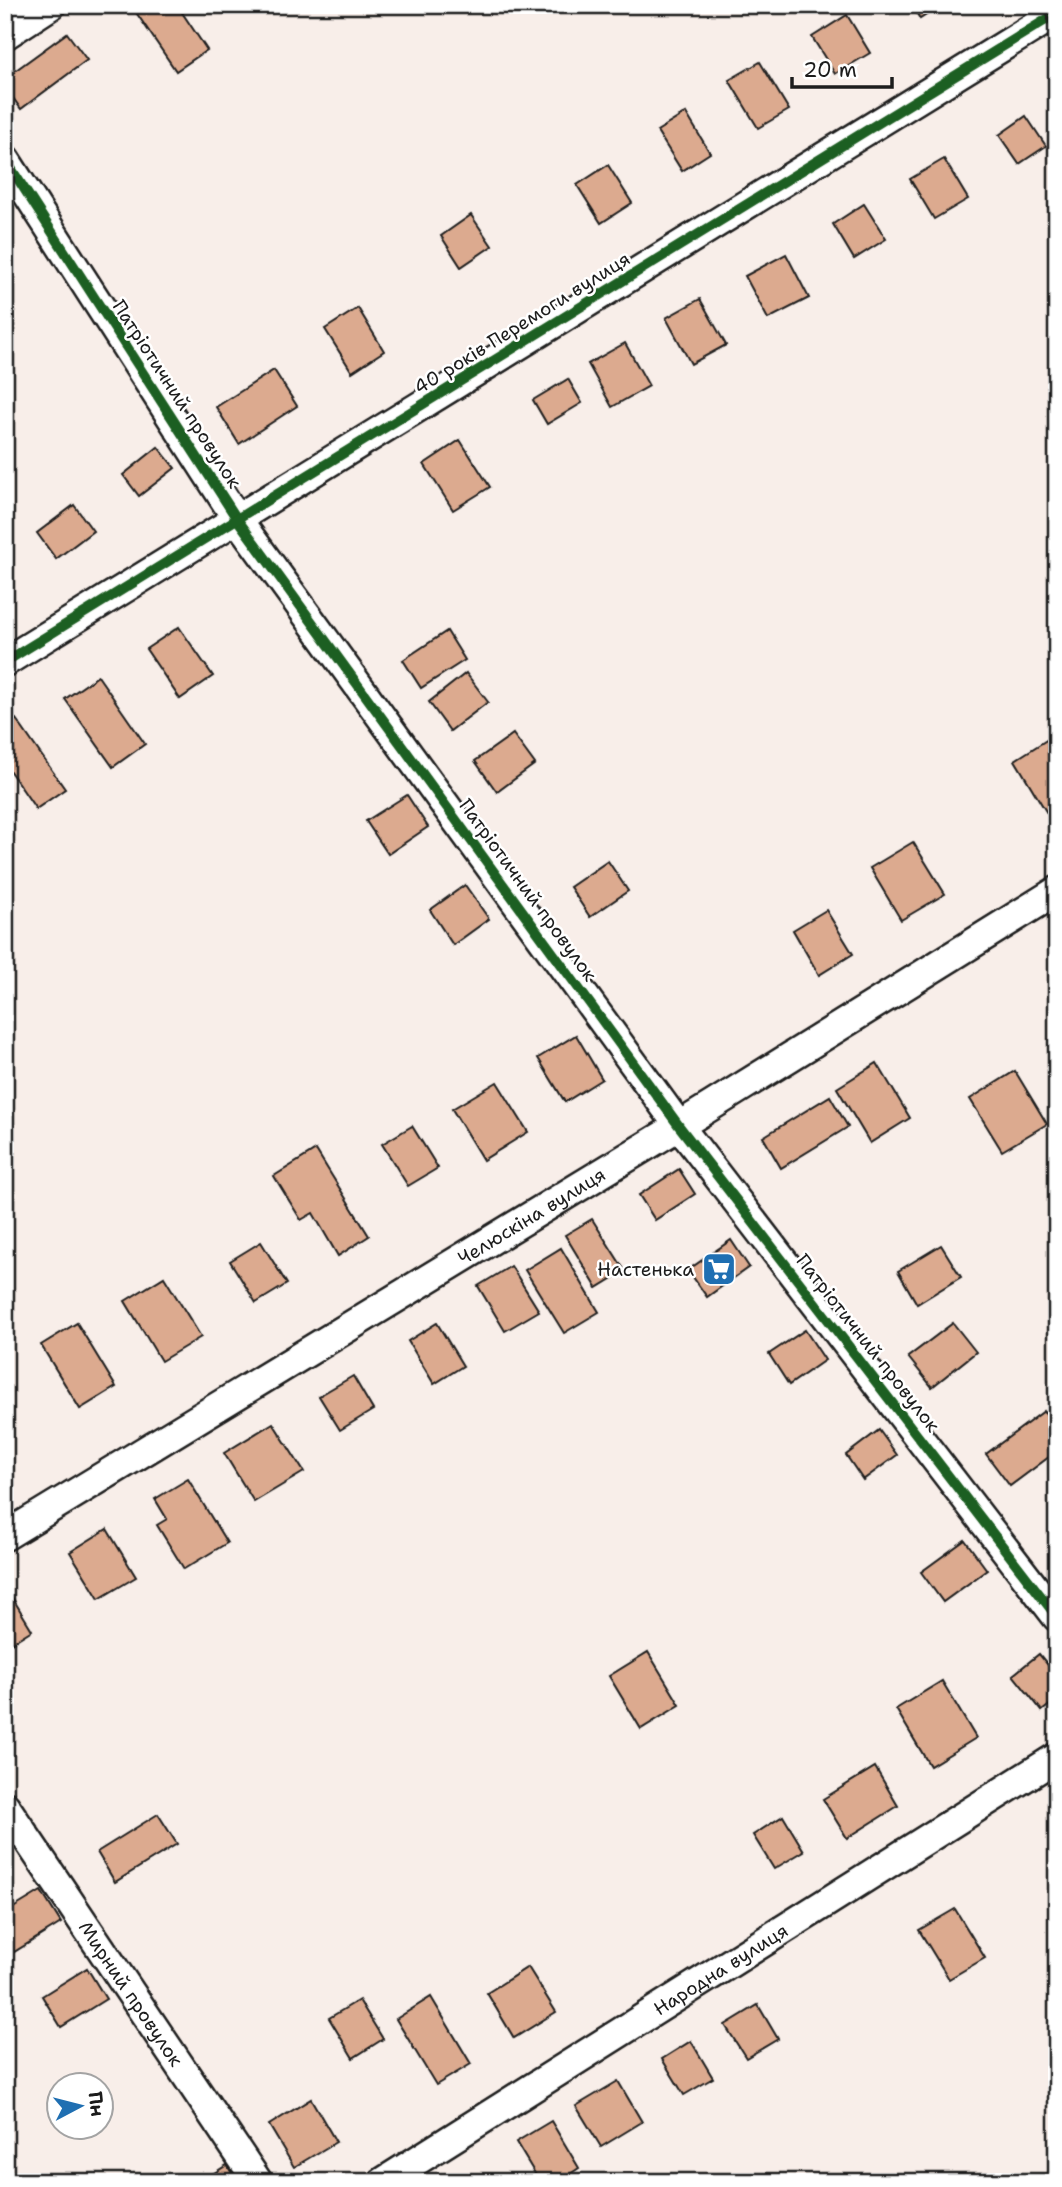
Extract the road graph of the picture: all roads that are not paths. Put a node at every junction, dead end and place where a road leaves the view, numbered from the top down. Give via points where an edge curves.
1 (51, 5) edge
2 (1057, 13) edge
3 (5, 35) edge
4 (5, 159) edge
5 (237, 519) junction
6 (5, 662) edge
7 (1057, 891) edge
8 (679, 1126) junction
9 (5, 1536) edge
10 (1057, 1617) edge
11 (1057, 1757) edge
12 (5, 1806) edge
13 (258, 2182) edge
14 (383, 2182) edge

1 - 3 street
2 - 5 street, 40 років Перемоги вулиця
4 - 5 street, Патріотичний провулок
5 - 6 street, 40 років Перемоги вулиця
5 - 8 street, Патріотичний провулок
7 - 8 street, Челюскіна вулиця
8 - 9 street, Челюскіна вулиця
8 - 10 street, Патріотичний провулок
11 - 14 street, Народна вулиця
12 - 13 street, Мирний провулок

